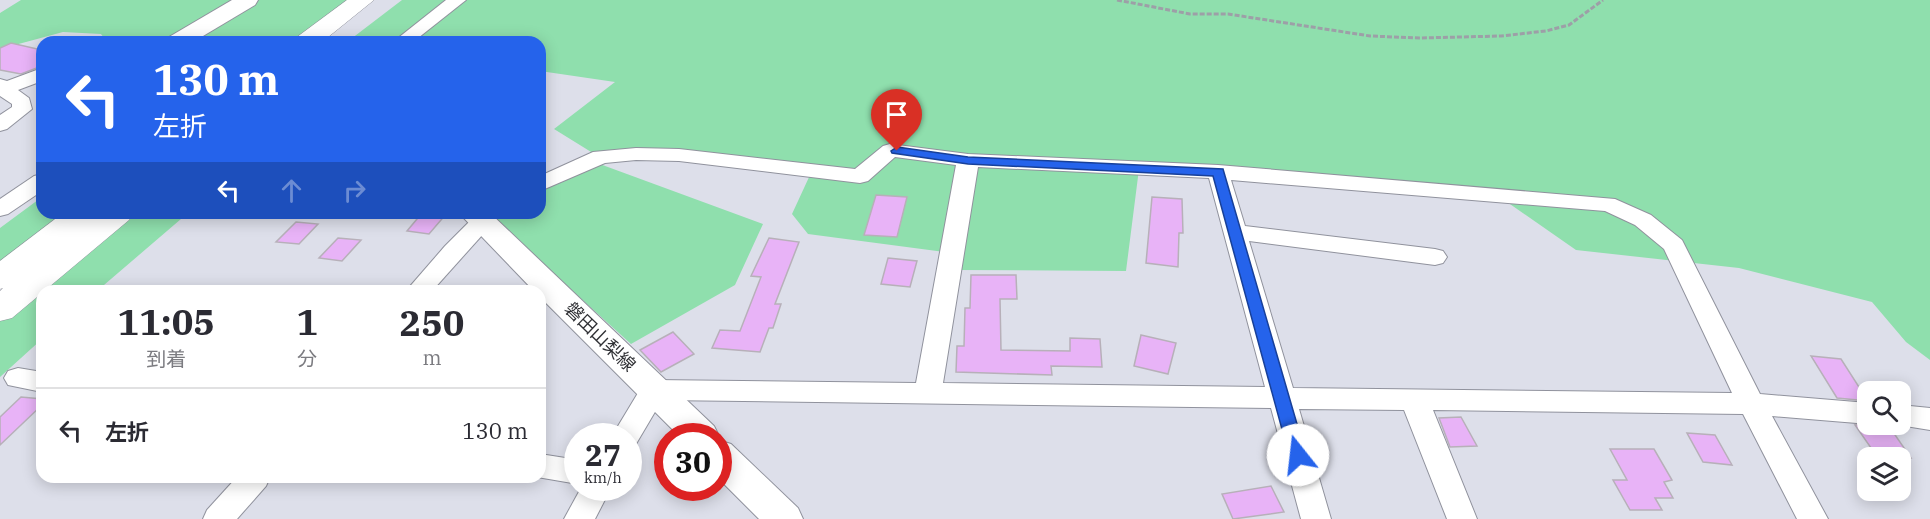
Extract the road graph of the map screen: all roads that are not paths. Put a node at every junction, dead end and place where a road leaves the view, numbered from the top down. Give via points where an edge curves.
1 (247, 0) edge
2 (457, 0) edge
3 (372, 3) edge
4 (187, 36) edge
5 (316, 36) edge
6 (341, 36) edge
7 (410, 36) edge
8 (36, 76) edge
9 (1, 88) edge
10 (36, 91) edge
11 (0, 125) edge
12 (968, 160) junction
13 (1218, 172) junction
14 (546, 181) edge
15 (36, 185) edge
16 (0, 209) edge
17 (75, 219) edge
18 (111, 219) edge
19 (479, 219) edge
20 (485, 219) edge
21 (1235, 232) junction
22 (1435, 257) dead end
23 (0, 278) edge
24 (423, 285) edge
25 (0, 309) edge
26 (654, 390) junction
27 (928, 393) junction
28 (1281, 398) junction
29 (1414, 399) junction
30 (1751, 404) junction
31 (1857, 413) edge
32 (1911, 417) edge
33 (1930, 419) edge
34 (634, 423) edge
35 (688, 423) edge
36 (546, 467) edge
37 (732, 468) edge
38 (564, 470) edge
39 (250, 483) edge
40 (589, 501) edge
41 (218, 519) edge
42 (579, 519) edge
43 (784, 519) edge
44 (1316, 519) edge
45 (1462, 519) edge
46 (1813, 519) edge

1 - 4 main road
2 - 7 street
3 - 5 highway
3 - 6 highway
8 - 9 street
9 - 10 street
9 - 11 street via 22,102 22,109
12 - 13 street
12 - 14 street via 890,150 860,176 680,155 636,154 601,157
12 - 27 street
13 - 21 street
13 - 30 street via 1607,204 1628,210 1674,245
15 - 16 street
17 - 23 highway
18 - 25 highway
19 - 24 street
20 - 26 main road, 磐田山梨線
21 - 22 street
21 - 28 street
26 - 27 street
26 - 34 street
26 - 35 main road, 磐田山梨線
27 - 28 street
28 - 29 street
28 - 44 street
29 - 30 street
29 - 45 street
30 - 31 street
30 - 46 street
32 - 33 street
36 - 38 street
37 - 43 main road
39 - 41 street
40 - 42 street

